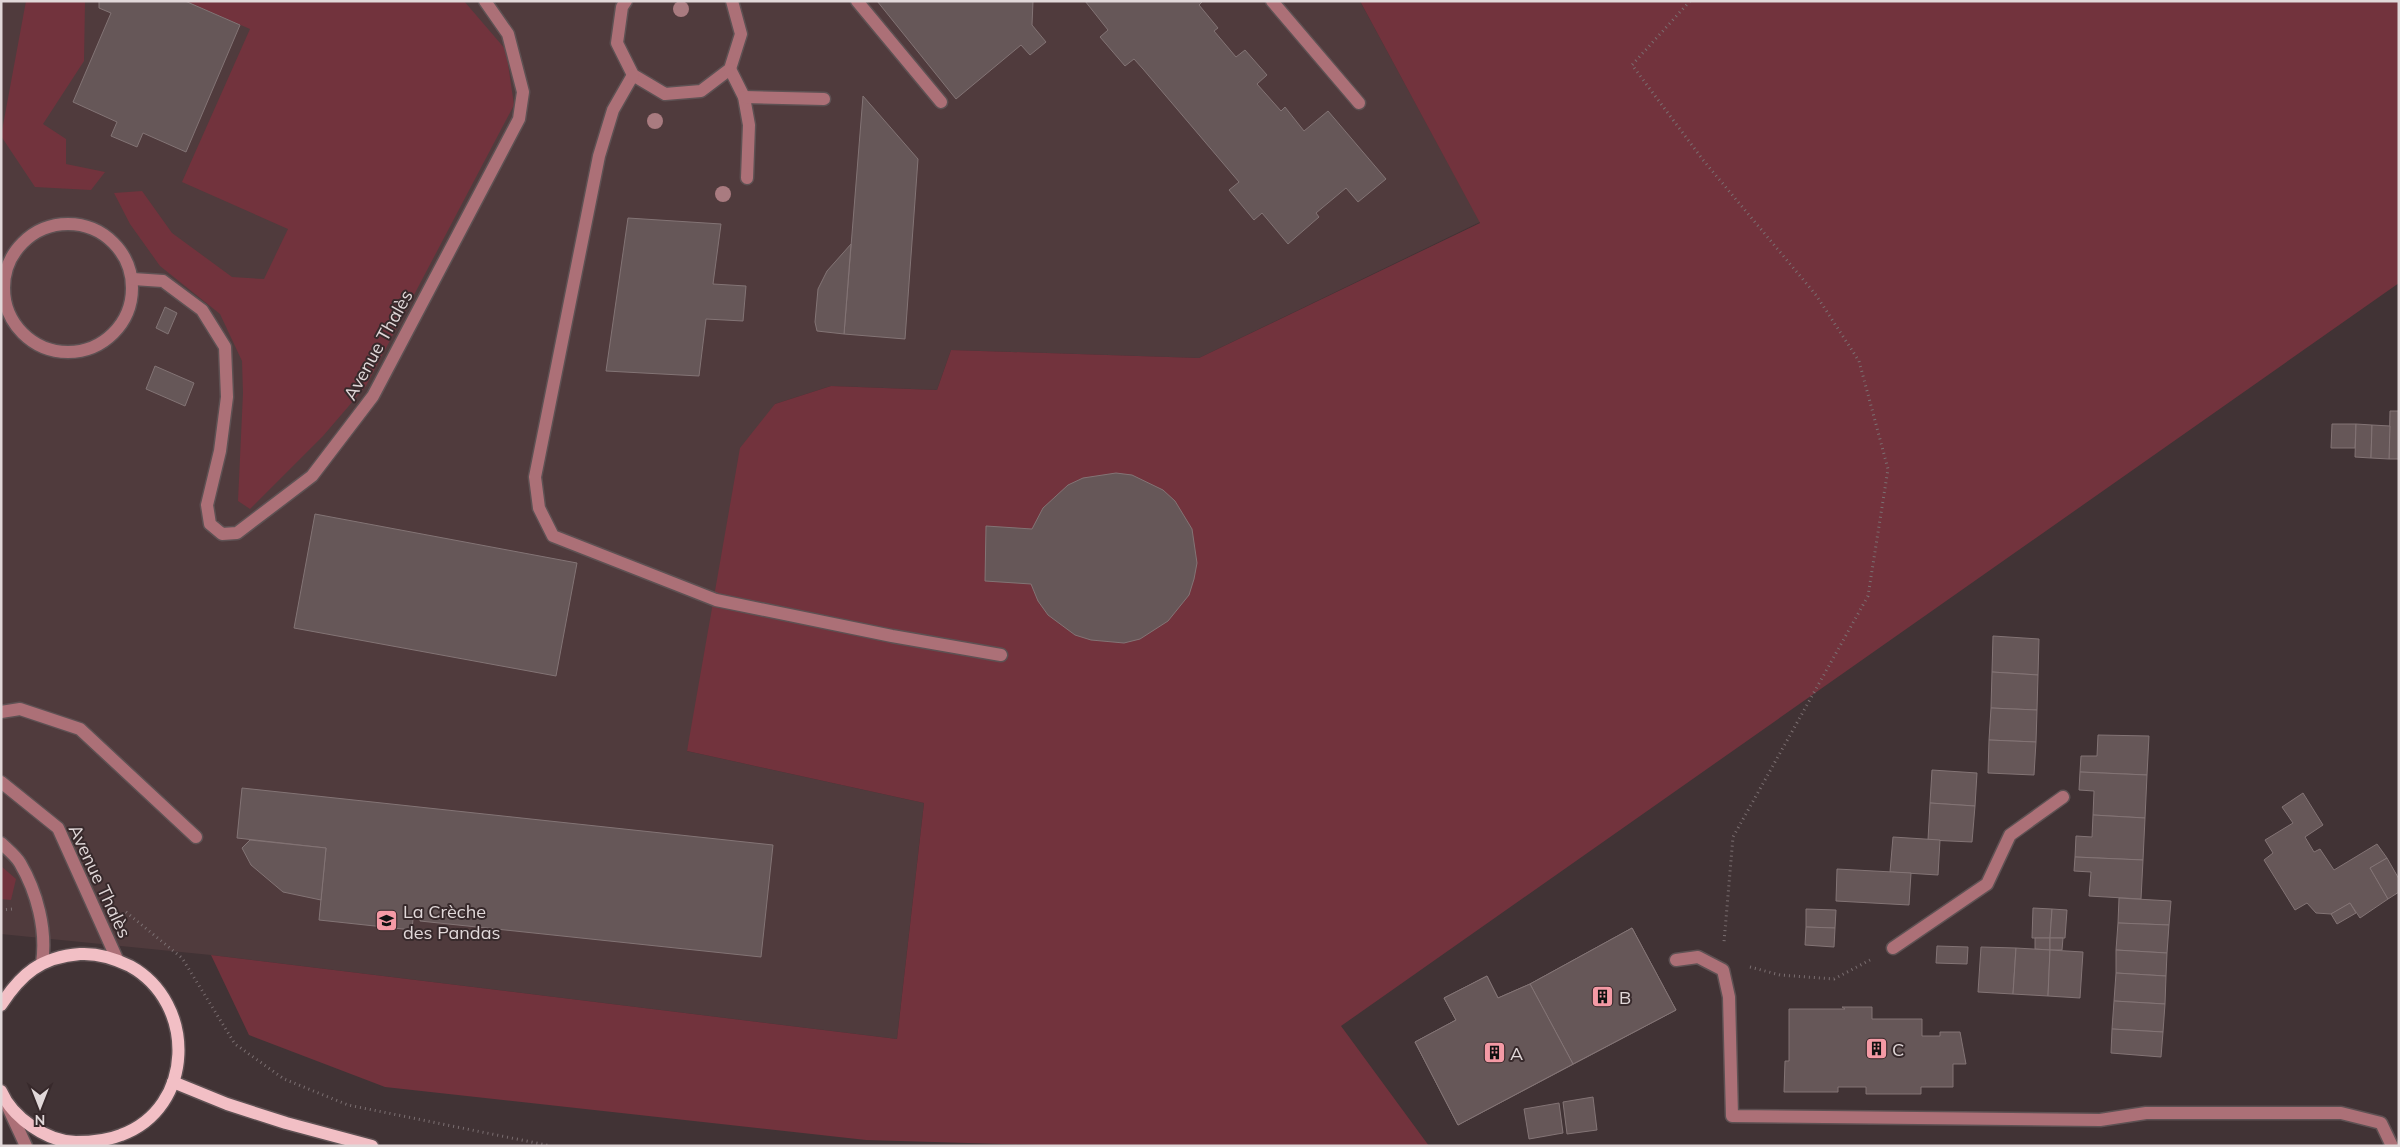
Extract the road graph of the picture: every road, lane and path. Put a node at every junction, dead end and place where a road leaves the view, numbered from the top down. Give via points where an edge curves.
1 (485, 1) edge
2 (626, 1) edge
3 (732, 1) edge
4 (857, 1) edge
5 (1272, 1) edge
6 (1690, 1) edge
7 (730, 69) junction
8 (633, 76) junction
9 (744, 97) junction
10 (824, 99) dead end
11 (941, 102) dead end
12 (1359, 103) dead end
13 (747, 178) dead end
14 (133, 279) junction
15 (6, 319) edge
16 (1001, 654) dead end
17 (1, 712) edge
18 (1, 782) edge
19 (2063, 797) dead end
20 (196, 836) dead end
21 (1, 843) edge
22 (1, 910) edge
23 (7, 910) dead end
24 (124, 911) dead end
25 (1893, 948) joint
26 (1730, 949) dead end
27 (117, 959) junction
28 (1676, 960) dead end
29 (1743, 961) dead end
30 (42, 964) junction
31 (1749, 967) junction
32 (1750, 975) dead end
33 (1, 1005) edge
34 (173, 1082) junction
35 (3, 1094) edge
36 (97, 1144) edge
37 (26, 1146) edge
38 (372, 1146) edge
39 (551, 1146) edge
40 (2392, 1146) edge

1 - 14 street, Avenue Thalès via 508,34 523,92 519,119 373,396 312,476 237,533 222,534 210,524 207,505 228,397 225,347 202,310 163,281
2 - 8 street via 622,7 617,43
3 - 7 street via 742,34
4 - 11 street
5 - 12 street
6 - 26 path via 1632,65 1703,160 1816,295 1859,361 1888,470 1868,596 1733,836 1724,943
7 - 8 street via 701,91 665,94
7 - 9 street
8 - 16 street via 613,110 599,156 536,477 539,508 553,536 716,600 892,636
9 - 10 street
9 - 13 street via 749,125
14 - 15 street via 128,313 108,340 76,352 42,348
14 - 15 street via 118,245 86,225 48,226 17,247 3,281
17 - 20 street via 20,709 80,729
18 - 27 street, Avenue Thalès via 58,828
19 - 25 street via 2010,835 1987,884
21 - 30 street via 19,862 37,903 44,949
22 - 23 path
24 - 39 path via 182,958 235,1044 284,1078 348,1105
25 - 31 path via 1834,979 1780,975
27 - 30 main road via 92,954 66,955
27 - 34 main road via 144,974 164,995 176,1023 180,1052
28 - 40 street via 1698,957 1723,970 1730,997 1732,1116 2100,1120 2146,1113 2342,1113 2381,1123
29 - 31 path
30 - 33 main road via 16,983
31 - 32 path
34 - 36 main road via 161,1104 144,1122
34 - 38 main road via 236,1107
35 - 36 main road via 22,1119 45,1134 71,1142
35 - 37 street

